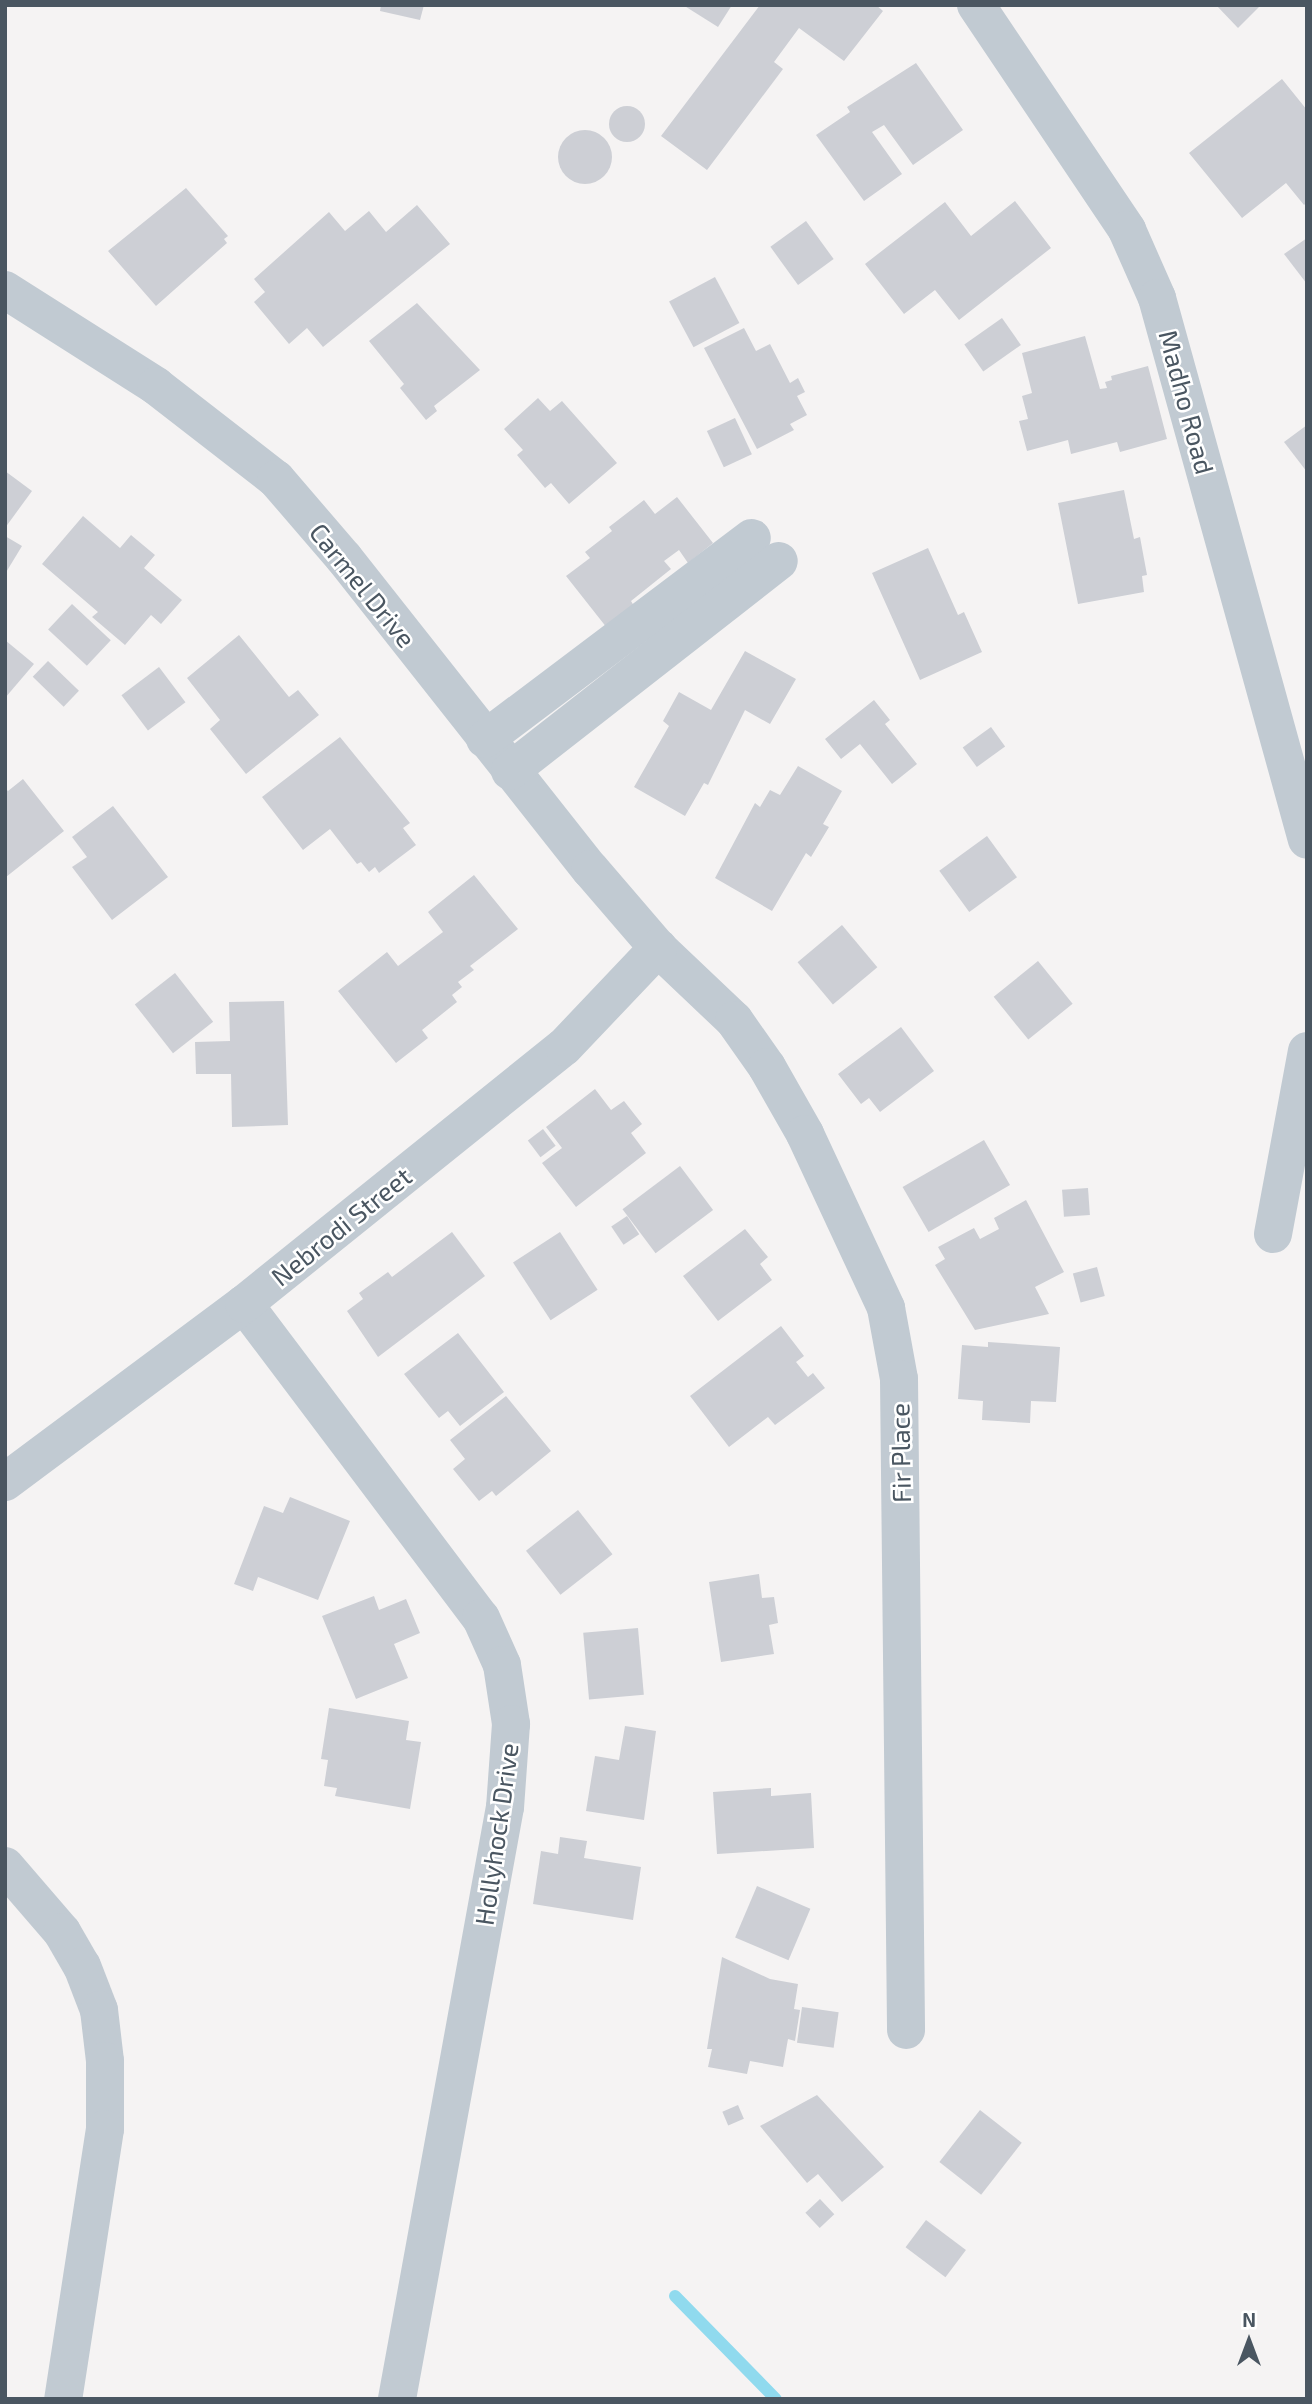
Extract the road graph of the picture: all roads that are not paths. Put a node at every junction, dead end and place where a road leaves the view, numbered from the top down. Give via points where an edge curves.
1 (976, 5) edge
2 (5, 290) edge
3 (485, 738) junction
4 (510, 771) junction
5 (1307, 840) edge
6 (658, 948) junction
7 (1307, 1051) edge
8 (1273, 1234) dead end
9 (244, 1304) junction
10 (5, 1482) edge
11 (5, 1866) edge
12 (906, 2030) dead end
13 (63, 2399) edge
14 (397, 2399) edge

1 - 5 street, Madho Road via 1127,230 1157,298
2 - 3 street, Carmel Drive via 166,393 276,479
3 - 4 street, Carmel Drive
3 - 4 street via 766,550
4 - 6 street, Carmel Drive
6 - 9 street, Nebrodi Street via 564,1047
6 - 12 street, Fir Place via 734,1020 767,1067 852,1226 886,1308 899,1379 901,1432
7 - 8 street
9 - 10 street, Nebrodi Street
9 - 14 street, Hollyhock Drive via 481,1618 502,1665 511,1724 505,1807
11 - 13 street via 62,1932 82,1966 99,2010 105,2061 105,2129

